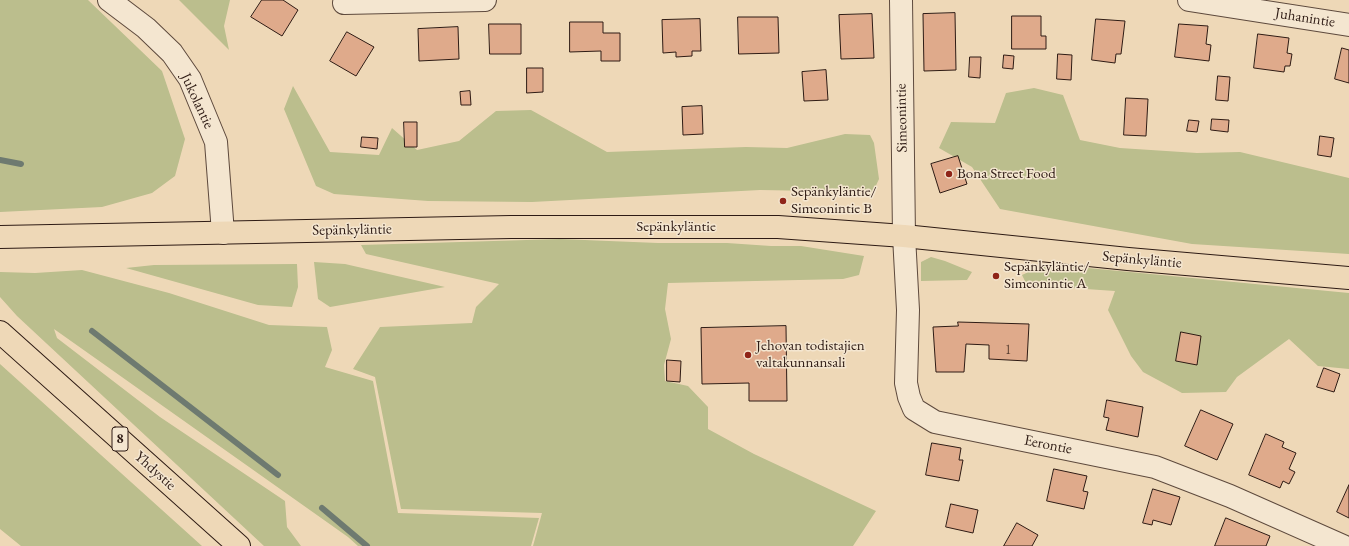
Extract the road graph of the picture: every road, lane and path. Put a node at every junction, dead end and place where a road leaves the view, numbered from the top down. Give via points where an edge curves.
1 (109, 0) edge
2 (485, 0) edge
3 (901, 0) edge
4 (1189, 0) edge
5 (431, 1) edge
6 (344, 3) dead end
7 (1349, 25) edge
8 (223, 233) junction
9 (904, 236) junction
10 (0, 237) edge
11 (1349, 278) edge
12 (0, 332) edge
13 (239, 546) edge
14 (1343, 546) edge

1 - 8 street, Jukolantie via 146,28 172,53 190,79 216,142
2 - 5 street
3 - 9 street, Simeonintie
4 - 7 street, Juhanintie
5 - 6 street
8 - 9 main road, Sepänkyläntie via 511,227 778,227
8 - 10 main road, Sepänkyläntie
9 - 11 main road, Sepänkyläntie
9 - 14 street, Eerontie via 908,310 906,383 914,409 935,422 1155,467 1230,496
12 - 13 main road, Yhdystie / 8

